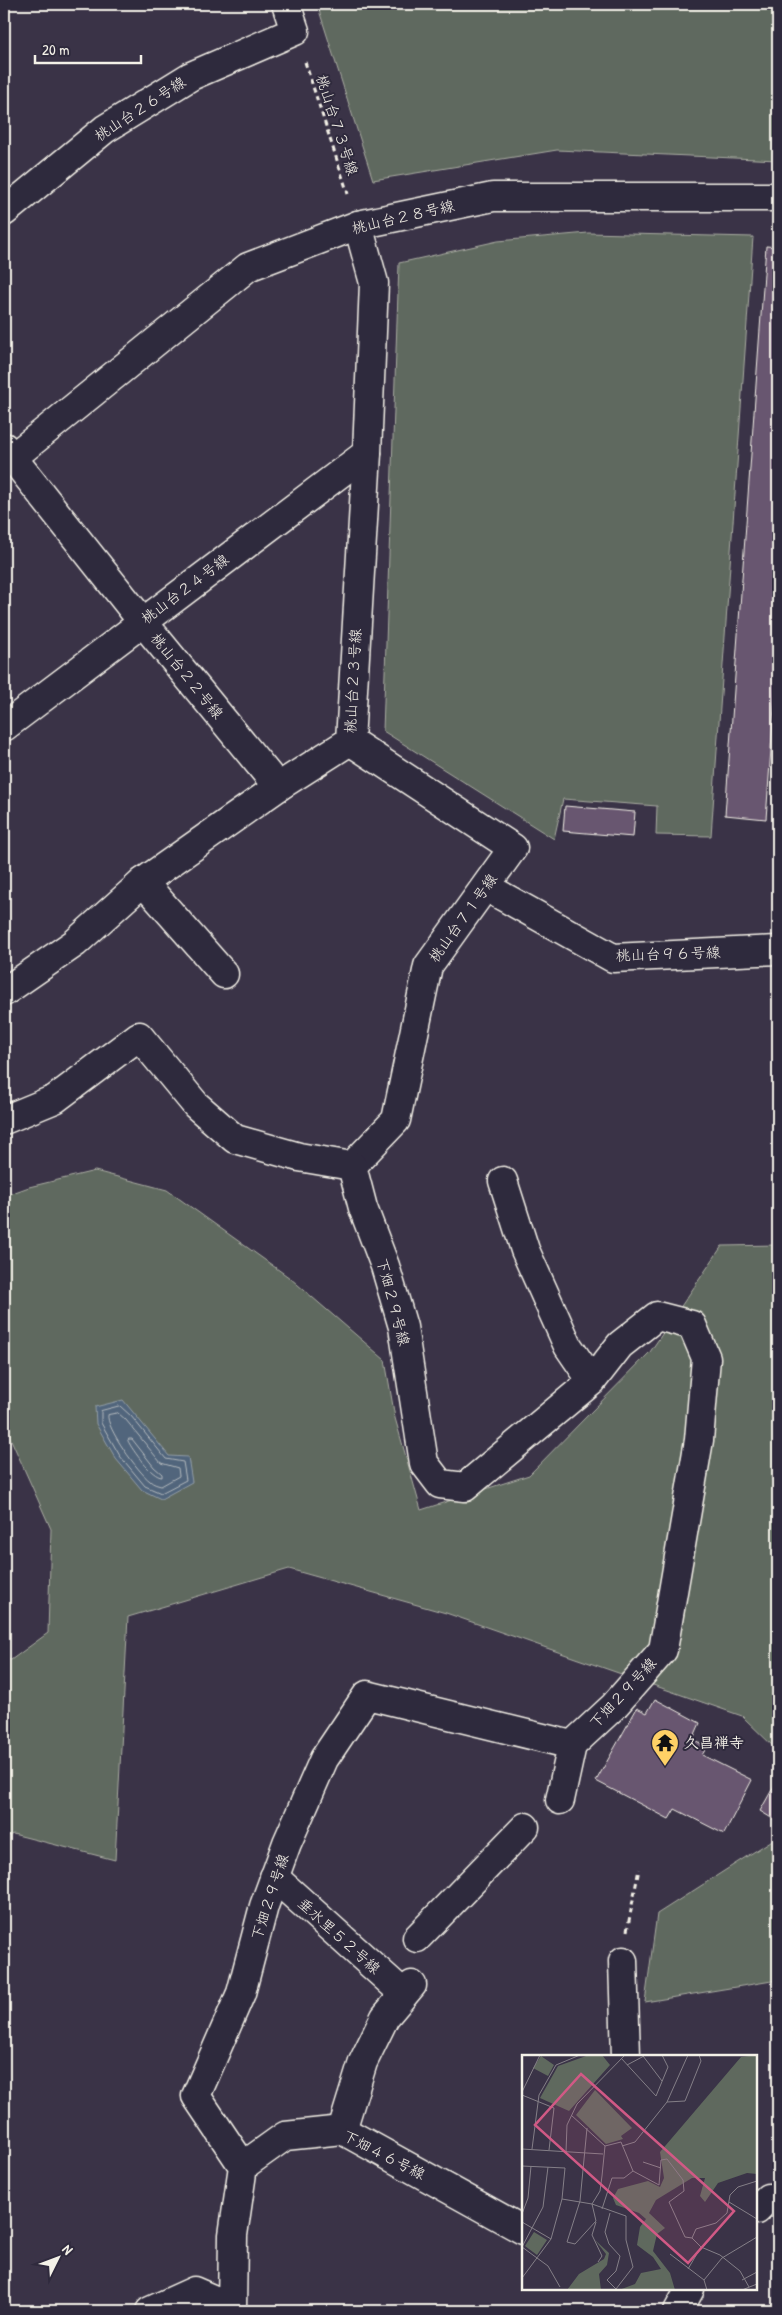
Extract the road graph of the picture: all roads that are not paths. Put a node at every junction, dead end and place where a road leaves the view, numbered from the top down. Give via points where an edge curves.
1 (286, 4) edge
2 (778, 198) edge
3 (4, 212) edge
4 (358, 225) junction
5 (8, 452) edge
6 (366, 453) junction
7 (142, 621) junction
8 (4, 727) edge
9 (350, 741) junction
10 (278, 787) junction
11 (143, 882) junction
12 (486, 887) junction
13 (778, 950) edge
14 (224, 974) dead end
15 (4, 992) edge
16 (4, 1120) edge
17 (352, 1166) junction
18 (503, 1181) dead end
19 (592, 1381) junction
20 (572, 1745) junction
21 (560, 1800) dead end
22 (525, 1827) dead end
23 (274, 1877) junction
24 (417, 1938) dead end
25 (623, 1961) road end
26 (626, 2055) edge
27 (342, 2130) junction
28 (242, 2166) junction
29 (778, 2199) edge
30 (757, 2209) edge
31 (522, 2229) edge
32 (689, 2290) edge
33 (232, 2309) edge
34 (150, 2311) edge
35 (678, 2311) edge

1 - 3 street, 桃山台２６号線 via 295,31 191,76 105,129
2 - 4 street, 桃山台２８号線 via 493,197
4 - 5 street, 桃山台２８号線 via 248,267
4 - 6 street, 桃山台２３号線 via 374,282
5 - 7 street, 桃山台２２号線
6 - 7 street, 桃山台２４号線
6 - 9 street, 桃山台２３号線
7 - 8 street, 桃山台２４号線
7 - 10 street, 桃山台２２号線
9 - 10 street, 桃山台２３号線
9 - 12 street, 桃山台７１号線 via 513,848
10 - 11 street, 桃山台２３号線
11 - 14 street
11 - 15 street, 桃山台２３号線 via 75,943
12 - 13 street, 桃山台９６号線 via 613,958
12 - 17 street, 桃山台７１号線 via 428,966 396,1120
16 - 17 street via 55,1099 139,1036 196,1105 235,1139 299,1157
17 - 19 street, 下畑２９号線 via 403,1327 424,1463 440,1484 465,1487
18 - 19 street via 525,1250 568,1346
19 - 20 street, 下畑２９号線 via 620,1345 657,1316 692,1325 706,1358 699,1440 663,1650 614,1706
20 - 21 street
20 - 23 street, 下畑２９号線 via 367,1695 324,1759
22 - 24 street
23 - 27 street, 垂水里５２号線 via 408,1989 386,2017 363,2062
23 - 28 street, 下畑２９号線 via 241,1993 196,2096
25 - 26 street
27 - 28 street, 下畑４６号線 via 285,2136
27 - 31 street, 下畑４６号線
28 - 33 street via 233,2235
29 - 30 street via 768,2198
32 - 35 street
33 - 34 street via 194,2291

